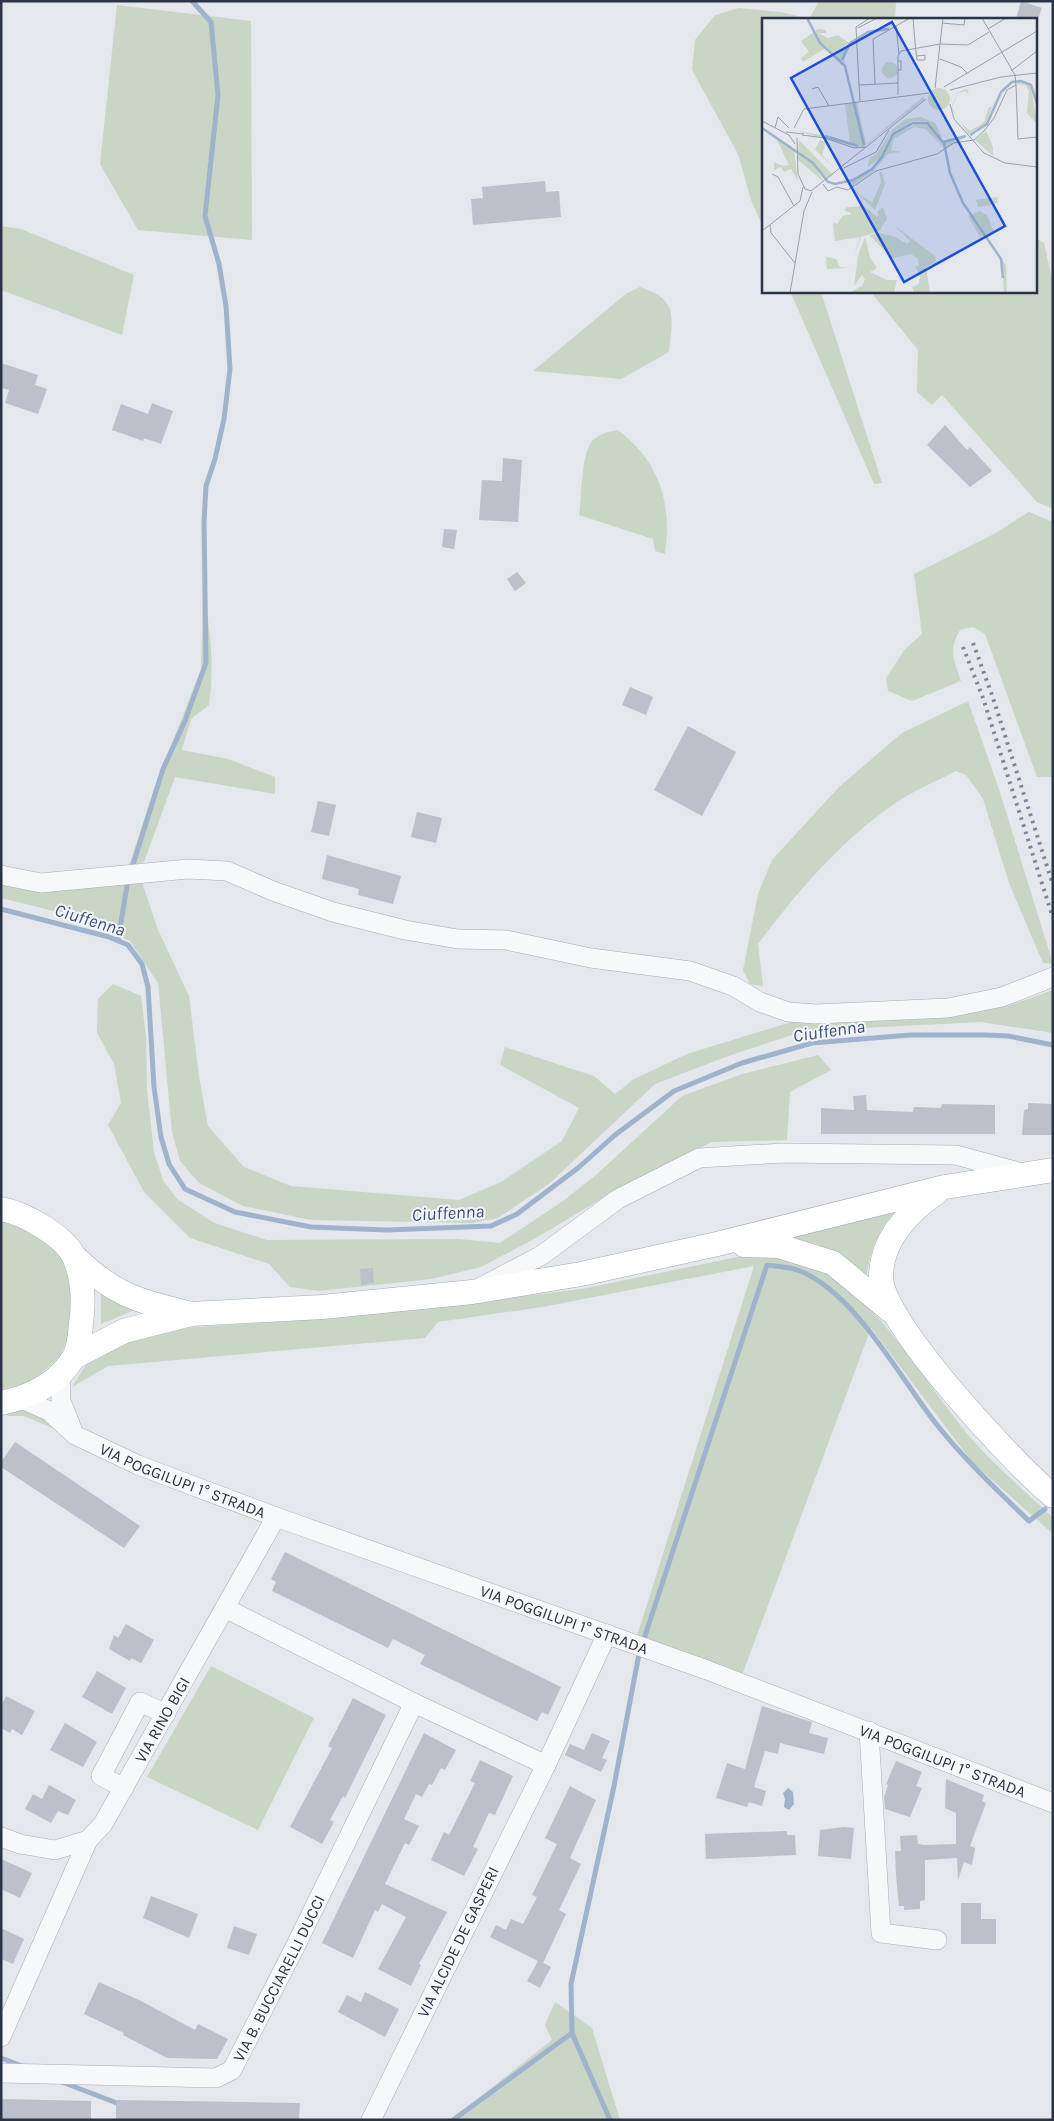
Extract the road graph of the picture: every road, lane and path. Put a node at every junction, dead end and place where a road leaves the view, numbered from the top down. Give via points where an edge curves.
1 (1, 875) edge
2 (1053, 977) edge
3 (1053, 1170) edge
4 (1026, 1174) junction
5 (945, 1187) junction
6 (5, 1208) edge
7 (717, 1244) junction
8 (75, 1257) junction
9 (472, 1292) junction
10 (191, 1314) junction
11 (895, 1314) junction
12 (67, 1365) junction
13 (12, 1400) edge
14 (75, 1435) junction
15 (1053, 1496) edge
16 (276, 1517) junction
17 (225, 1608) junction
18 (607, 1634) junction
19 (414, 1703) junction
20 (166, 1714) junction
21 (869, 1731) junction
22 (546, 1765) junction
23 (124, 1788) junction
24 (1053, 1803) edge
25 (1, 1838) edge
26 (88, 1840) junction
27 (937, 1940) dead end
28 (1, 2038) edge
29 (1, 2073) edge
30 (370, 2120) edge

1 - 2 street via 41,882 188,869 227,871 333,912 404,930 458,939 506,940 591,958 690,971 733,986 760,1002 788,1012 816,1014 948,1008 1002,997
3 - 4 main road
4 - 5 main road
4 - 9 street via 956,1155 783,1153 699,1158 618,1199 542,1255
5 - 7 main road
5 - 11 main road via 914,1210 888,1242 881,1280
6 - 8 main road via 39,1224
7 - 9 main road via 581,1274
7 - 11 main road via 779,1246 833,1263
8 - 10 main road via 113,1289 148,1303
8 - 12 main road via 83,1301 80,1332
9 - 10 main road via 322,1307
10 - 12 main road via 124,1331
11 - 15 main road via 982,1427
12 - 13 main road via 47,1386
12 - 14 street via 61,1401
13 - 14 street, VIA POGGILUPI 1° STRADA via 49,1411
14 - 16 street, VIA POGGILUPI 1° STRADA via 138,1465
16 - 17 street, VIA RINO BIGI
16 - 18 street, VIA POGGILUPI 1° STRADA
17 - 19 street
17 - 20 street, VIA RINO BIGI
18 - 21 street, VIA POGGILUPI 1° STRADA
18 - 22 street, VIA ALCIDE DE GASPERI
19 - 22 street
19 - 29 street, VIA B. BUCCIARELLI DUCCI via 232,2070 216,2078
20 - 23 street, VIA RINO BIGI
20 - 23 street via 140,1702 101,1776
21 - 24 street, VIA POGGILUPI 1° STRADA
21 - 27 street via 881,1933
22 - 30 street, VIA ALCIDE DE GASPERI
23 - 26 street, VIA RINO BIGI
25 - 26 street via 55,1850
26 - 28 street, VIA RINO BIGI

